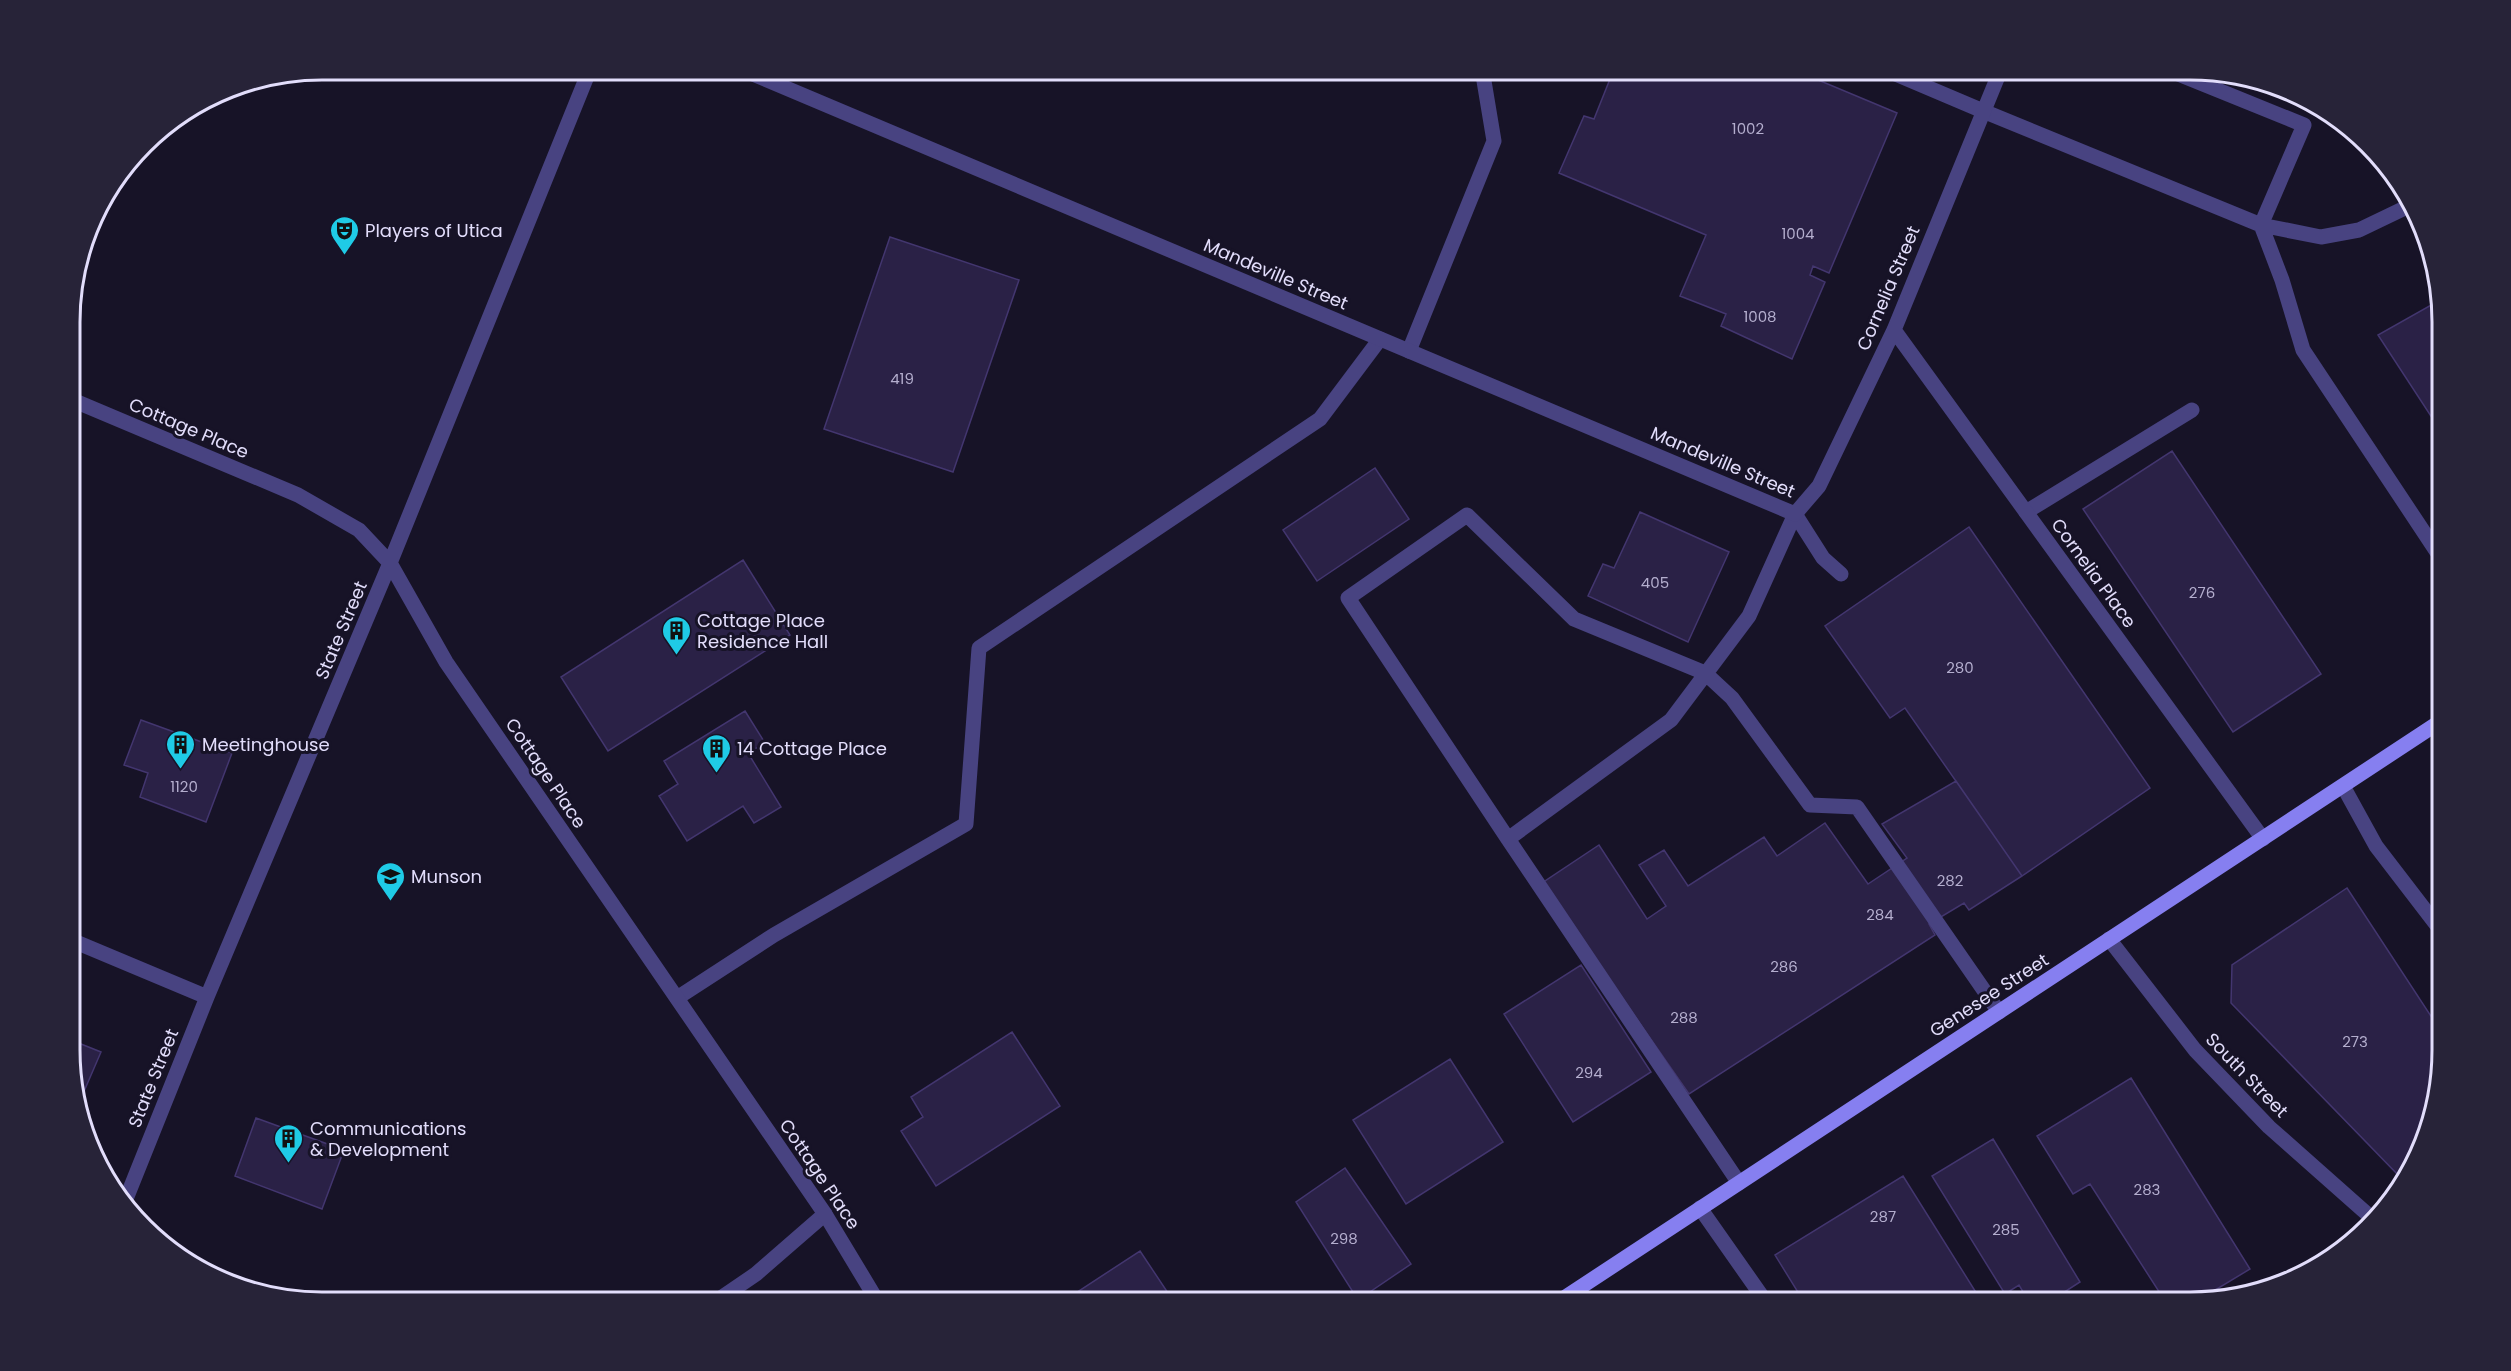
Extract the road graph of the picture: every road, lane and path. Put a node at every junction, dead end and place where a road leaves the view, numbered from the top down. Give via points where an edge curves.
1 (586, 80) edge
2 (767, 80) edge
3 (1484, 80) edge
4 (1910, 80) edge
5 (1996, 80) edge
6 (2193, 80) edge
7 (1983, 111) junction
8 (2403, 209) edge
9 (2260, 225) junction
10 (1894, 330) junction
11 (1380, 339) junction
12 (1409, 351) junction
13 (80, 403) edge
14 (2192, 410) dead end
15 (2025, 512) junction
16 (1796, 514) junction
17 (2432, 544) edge
18 (390, 563) junction
19 (1841, 574) dead end
20 (1705, 673) junction
21 (2432, 727) edge
22 (2343, 786) junction
23 (1508, 839) junction
24 (2263, 839) junction
25 (2432, 919) edge
26 (2109, 939) junction
27 (80, 944) edge
28 (207, 997) junction
29 (677, 998) junction
30 (1999, 1012) junction
31 (1739, 1183) junction
32 (128, 1194) edge
33 (1700, 1208) junction
34 (825, 1214) junction
35 (2367, 1214) edge
36 (730, 1292) edge
37 (872, 1292) edge
38 (1573, 1292) edge
39 (1759, 1292) edge

1 - 18 street, State Street
2 - 11 street, Mandeville Street
3 - 12 street via 1494,141
4 - 7 street
5 - 7 street, Cornelia Street
6 - 9 street via 2304,125
7 - 9 street
7 - 10 street, Cornelia Street
8 - 9 street via 2359,230 2321,237
9 - 17 street via 2283,280 2303,350
10 - 15 street, Cornelia Place
10 - 16 street, Cornelia Street via 1819,486
11 - 12 street, Mandeville Street
11 - 29 street via 1320,419 979,648 966,824 774,935
12 - 16 street, Mandeville Street
13 - 18 street, Cottage Place via 298,495 359,530
14 - 15 street
15 - 24 street, Cornelia Place
16 - 19 street via 1823,558
16 - 20 street, Cornelia Street via 1749,616
18 - 28 street, State Street
18 - 29 street, Cottage Place via 446,662
20 - 23 street, Cornelia Street via 1671,720
20 - 23 street via 1574,619 1467,515 1348,598
20 - 30 street via 1732,698 1810,805 1857,807
21 - 22 main road, Genesee Street
22 - 24 main road, Genesee Street
22 - 25 street via 2376,846
23 - 31 street
24 - 26 main road, Genesee Street
26 - 30 main road, Genesee Street
26 - 35 street, South Street via 2195,1050 2268,1127
27 - 28 street
28 - 32 street, State Street
29 - 34 street, Cottage Place
30 - 31 main road, Genesee Street
31 - 33 main road, Genesee Street
33 - 38 main road, Genesee Street
33 - 39 street
34 - 36 street via 756,1275
34 - 37 street, Cottage Place

